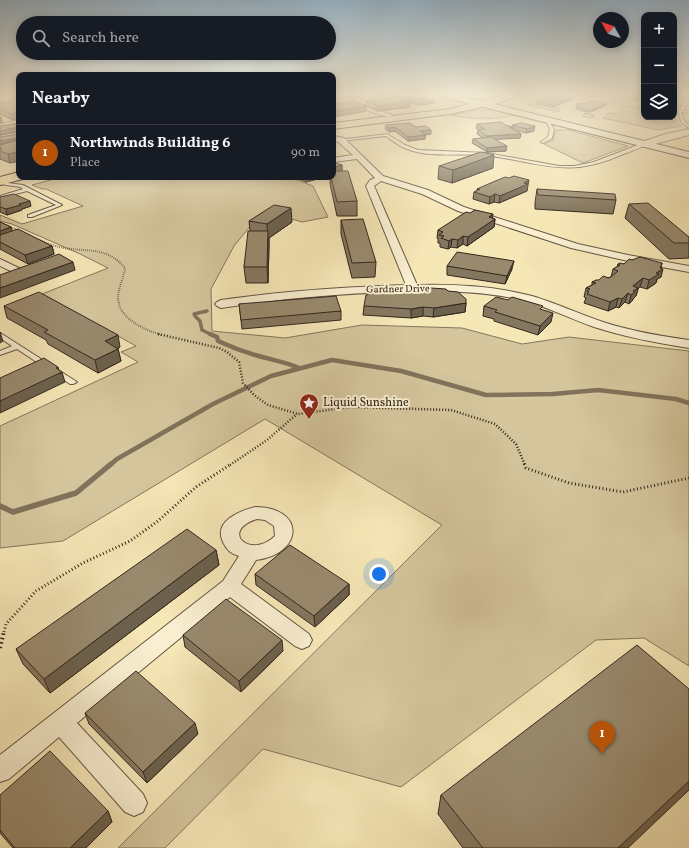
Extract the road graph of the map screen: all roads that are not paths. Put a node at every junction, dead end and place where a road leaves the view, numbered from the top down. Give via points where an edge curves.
1 (16, 134) edge
2 (338, 134) edge
3 (551, 134) edge
4 (606, 134) edge
5 (613, 134) edge
6 (681, 134) edge
7 (0, 137) edge
8 (337, 139) edge
9 (543, 142) dead end
10 (649, 143) junction
11 (689, 150) edge
12 (689, 154) edge
13 (358, 157) junction
14 (336, 160) edge
15 (16, 169) edge
16 (0, 173) edge
17 (380, 178) junction
18 (20, 180) edge
19 (0, 182) edge
20 (28, 189) junction
21 (0, 197) edge
22 (30, 216) dead end
23 (0, 262) edge
24 (689, 269) edge
25 (6, 275) edge
26 (413, 288) junction
27 (221, 304) dead end
28 (0, 335) edge
29 (689, 344) edge
30 (17, 346) junction
31 (0, 353) edge
32 (39, 361) junction
33 (26, 366) edge
34 (73, 382) dead end
35 (251, 553) dead end
36 (230, 586) junction
37 (302, 640) dead end
38 (61, 722) junction
39 (0, 770) edge
40 (134, 802) dead end

1 - 7 lane
2 - 8 street via 344,137
3 - 9 lane via 550,138
4 - 10 main road
5 - 10 main road
6 - 10 street
8 - 10 lane via 387,135 410,149 436,153 473,153 570,167 588,165
8 - 13 street
10 - 11 main road
10 - 12 main road
13 - 14 street
13 - 17 street
15 - 16 highway
17 - 24 street via 424,192 461,209 575,246
17 - 26 street via 370,186
18 - 19 highway
18 - 20 lane
20 - 21 lane
20 - 22 lane via 60,205
23 - 25 street via 17,271
26 - 27 street, Gardner Drive via 297,294
26 - 29 street, Gardner Drive via 482,290 518,296 606,326 664,341
28 - 30 lane
30 - 31 lane
30 - 32 lane
32 - 33 street
32 - 34 lane
35 - 36 street
36 - 37 street
36 - 38 street
38 - 39 street
38 - 40 street

